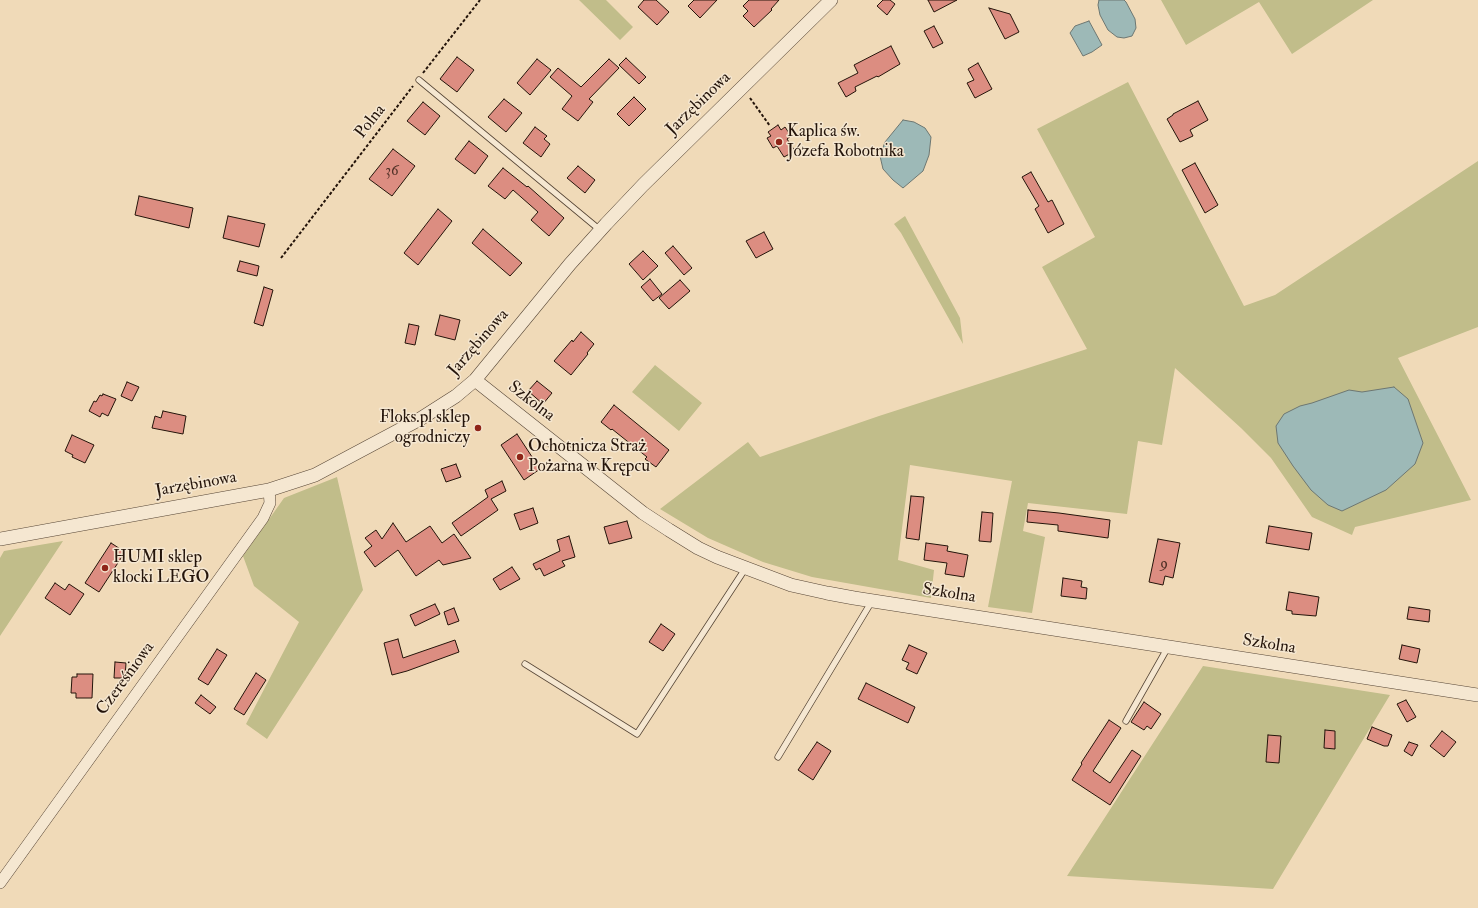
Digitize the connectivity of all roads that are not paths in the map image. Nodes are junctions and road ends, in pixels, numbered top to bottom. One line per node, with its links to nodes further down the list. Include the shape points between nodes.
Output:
1 (831, 0): 3 (street, Jarzębinowa)
2 (419, 80): 3 (lane)
3 (600, 230): 4 (street, Jarzębinowa)
4 (475, 380): 5 (street, Jarzębinowa, via 456,396 420,419 339,463 315,475); 7 (street, Szkolna, via 651,518 698,548)
5 (269, 490): 6 (street, Jarzębinowa); 14 (street, Czereśniowa, via 270,503 263,518)
6 (1, 541)
7 (745, 568): 8 (street, Szkolna, via 791,584); 10 (lane, via 637,734)
8 (872, 601): 9 (street, Szkolna); 13 (lane)
9 (1168, 647): 11 (street, Szkolna); 12 (lane)
10 (525, 664)
11 (1478, 695)
12 (1126, 721)
13 (778, 757)
14 (0, 884)

